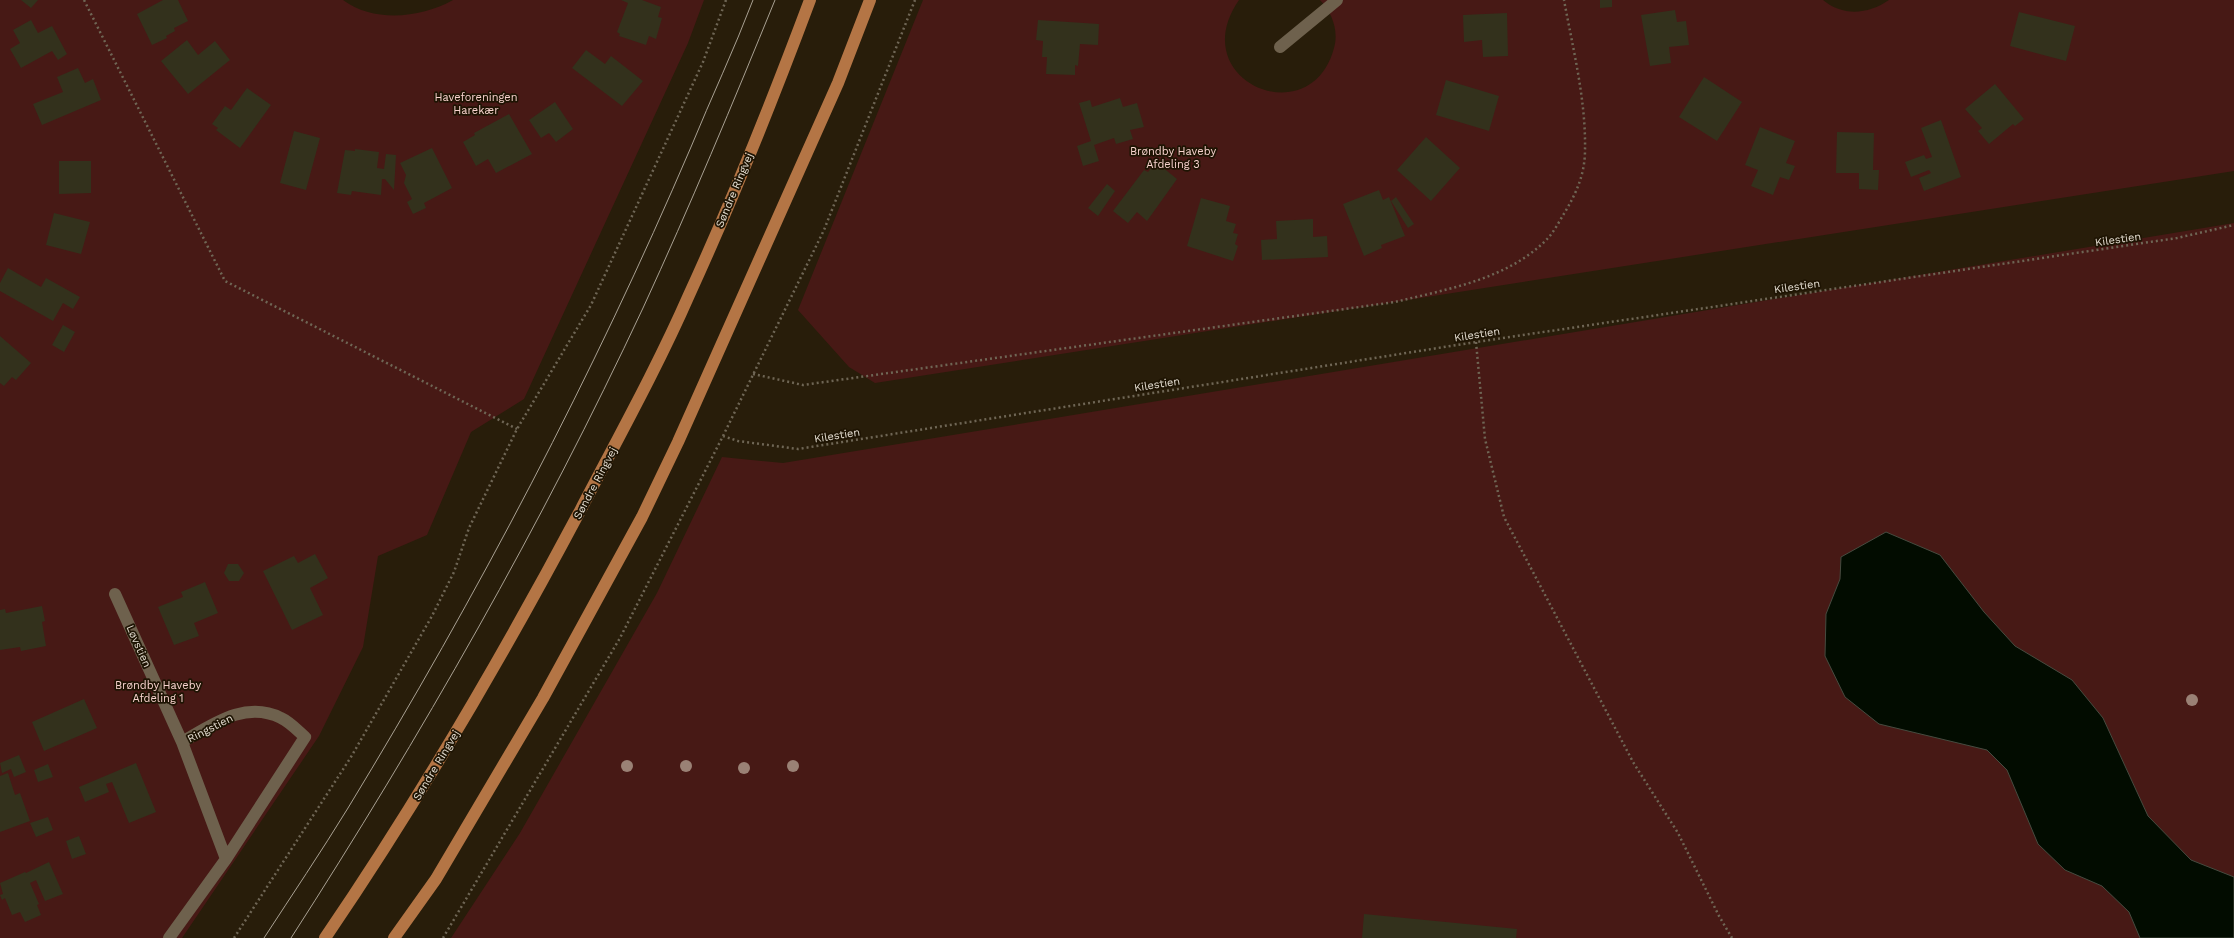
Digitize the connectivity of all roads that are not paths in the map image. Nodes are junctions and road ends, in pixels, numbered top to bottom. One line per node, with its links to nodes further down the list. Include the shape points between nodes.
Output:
1 (810, 0): 9 (main road, Søndre Ringvej, via 781,78 689,296 628,419 498,662 380,857)
2 (870, 0): 10 (main road, via 835,90 642,517 543,698 436,879)
3 (1337, 0): 4 (street)
4 (1280, 47)
5 (115, 594): 6 (street, Løvstien)
6 (182, 742): 7 (street, Ringstien); 7 (street, Ringstien, via 228,716 248,711 265,712 282,718 305,737)
7 (226, 859): 8 (street, Ringstien)
8 (169, 938)
9 (325, 938)
10 (394, 938)

